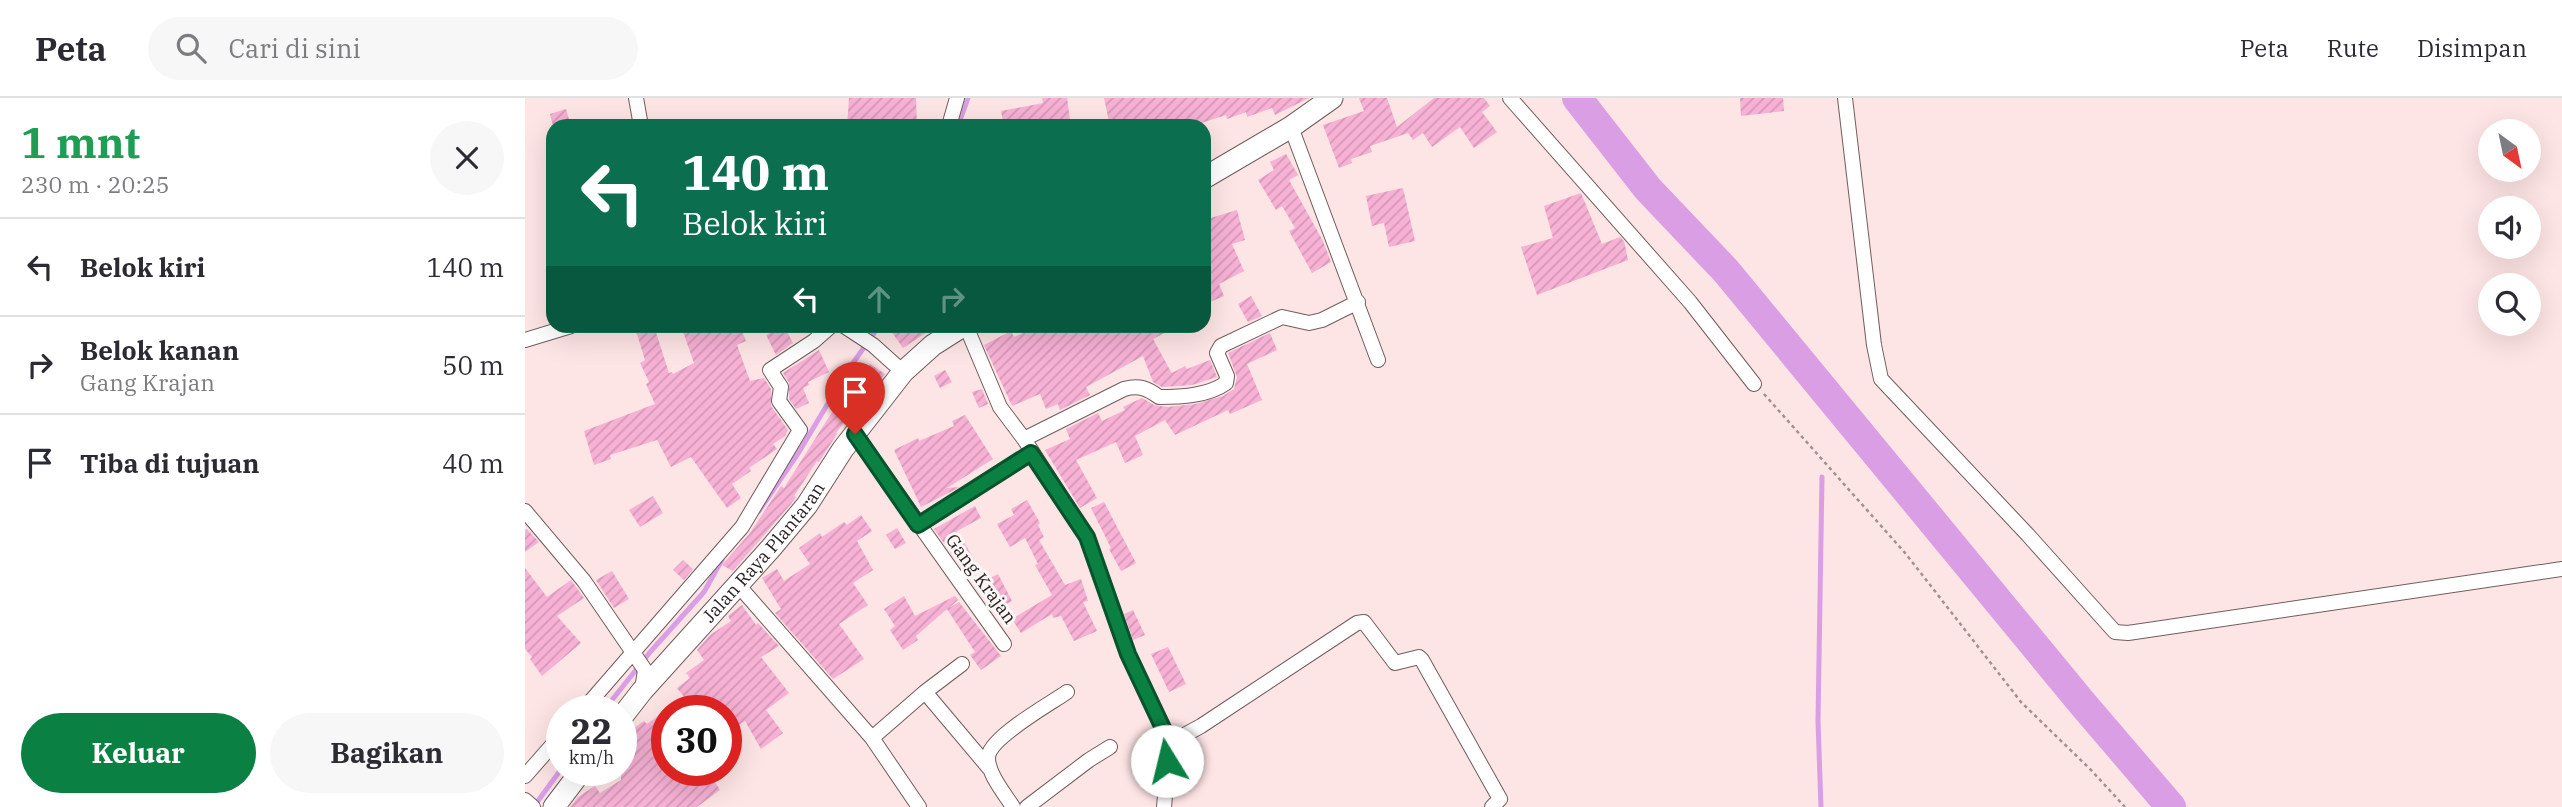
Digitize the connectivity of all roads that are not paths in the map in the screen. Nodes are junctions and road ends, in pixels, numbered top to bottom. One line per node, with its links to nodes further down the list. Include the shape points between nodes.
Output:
1 (636, 98): 6 (street)
2 (957, 98): 7 (street)
3 (1332, 98): 8 (main road)
4 (1510, 98): 19 (street, via 1690,302)
5 (1845, 98): 25 (street, via 1881,379 2115,632)
6 (640, 119)
7 (951, 119)
8 (1291, 127): 9 (main road); 10 (street)
9 (1211, 174)
10 (1357, 302): 17 (street); 21 (street, via 1309,323 1282,317 1221,346 1217,353 1227,376 1219,388 1177,397 1159,397 1136,386 1123,389)
11 (548, 333): 16 (street)
12 (823, 333): 28 (street, via 770,370 781,387 779,401 800,430 796,440 742,527)
13 (859, 333): 18 (street)
14 (953, 333): 18 (main road, Jalan Raya Plantaran)
15 (968, 333): 21 (street, via 1000,407)
16 (525, 340)
17 (1378, 360)
18 (902, 372): 20 (main road, Jalan Raya Plantaran)
19 (1754, 384)
20 (855, 434): 24 (street, Gang Krajan); 26 (main road, Jalan Raya Plantaran, via 807,505)
21 (1024, 439): 22 (street)
22 (1031, 453): 24 (street); 36 (street, via 1087,537 1128,654)
23 (525, 511): 28 (street, via 585,581)
24 (918, 525): 27 (street, Gang Krajan)
25 (2562, 569)
26 (738, 585): 30 (main road, Jalan Raya Plantaran); 35 (street)
27 (1004, 644)
28 (633, 654): 30 (street, via 645,670); 33 (street)
29 (962, 664): 31 (street)
30 (642, 691): 34 (main road, Jalan Raya Plantaran)
31 (925, 692): 35 (street); 39 (street)
32 (1067, 692): 39 (street, via 999,740 987,757)
33 (596, 695)
34 (637, 697)
35 (872, 738): 46 (street)
36 (1170, 743): 43 (street); 49 (street, via 1364,622 1395,663 1422,660 1500,799)
37 (1110, 747): 48 (street)
38 (546, 752): 40 (street)
39 (992, 772): 47 (street)
40 (525, 776)
41 (570, 786): 45 (main road)
42 (525, 800): 44 (street)
43 (1160, 805)
44 (533, 807)
45 (554, 807)
46 (919, 807)
47 (1013, 807)
48 (1027, 807)
49 (1492, 807)

